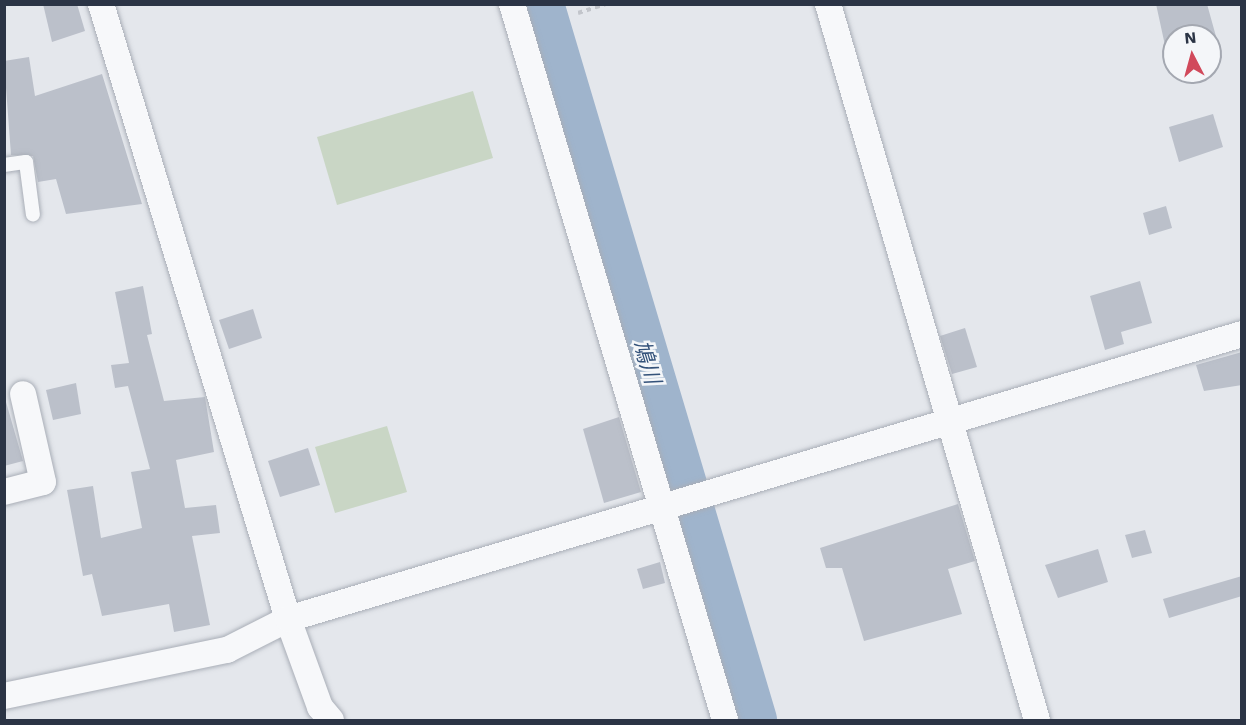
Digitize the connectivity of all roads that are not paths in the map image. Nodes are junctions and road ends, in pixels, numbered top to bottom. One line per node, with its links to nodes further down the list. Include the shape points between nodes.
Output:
1 (101, 4): 11 (street)
2 (512, 4): 10 (street)
3 (828, 4): 8 (street)
4 (4, 165): 5 (lane, via 26,162)
5 (33, 215)
6 (1242, 334): 8 (street)
7 (23, 393): 9 (street, via 43,482)
8 (947, 420): 10 (street); 15 (street)
9 (4, 492)
10 (667, 503): 11 (street); 14 (street)
11 (288, 619): 12 (street, via 227,650); 13 (street, via 320,707)
12 (4, 696)
13 (331, 720)
14 (725, 720)
15 (1037, 720)

